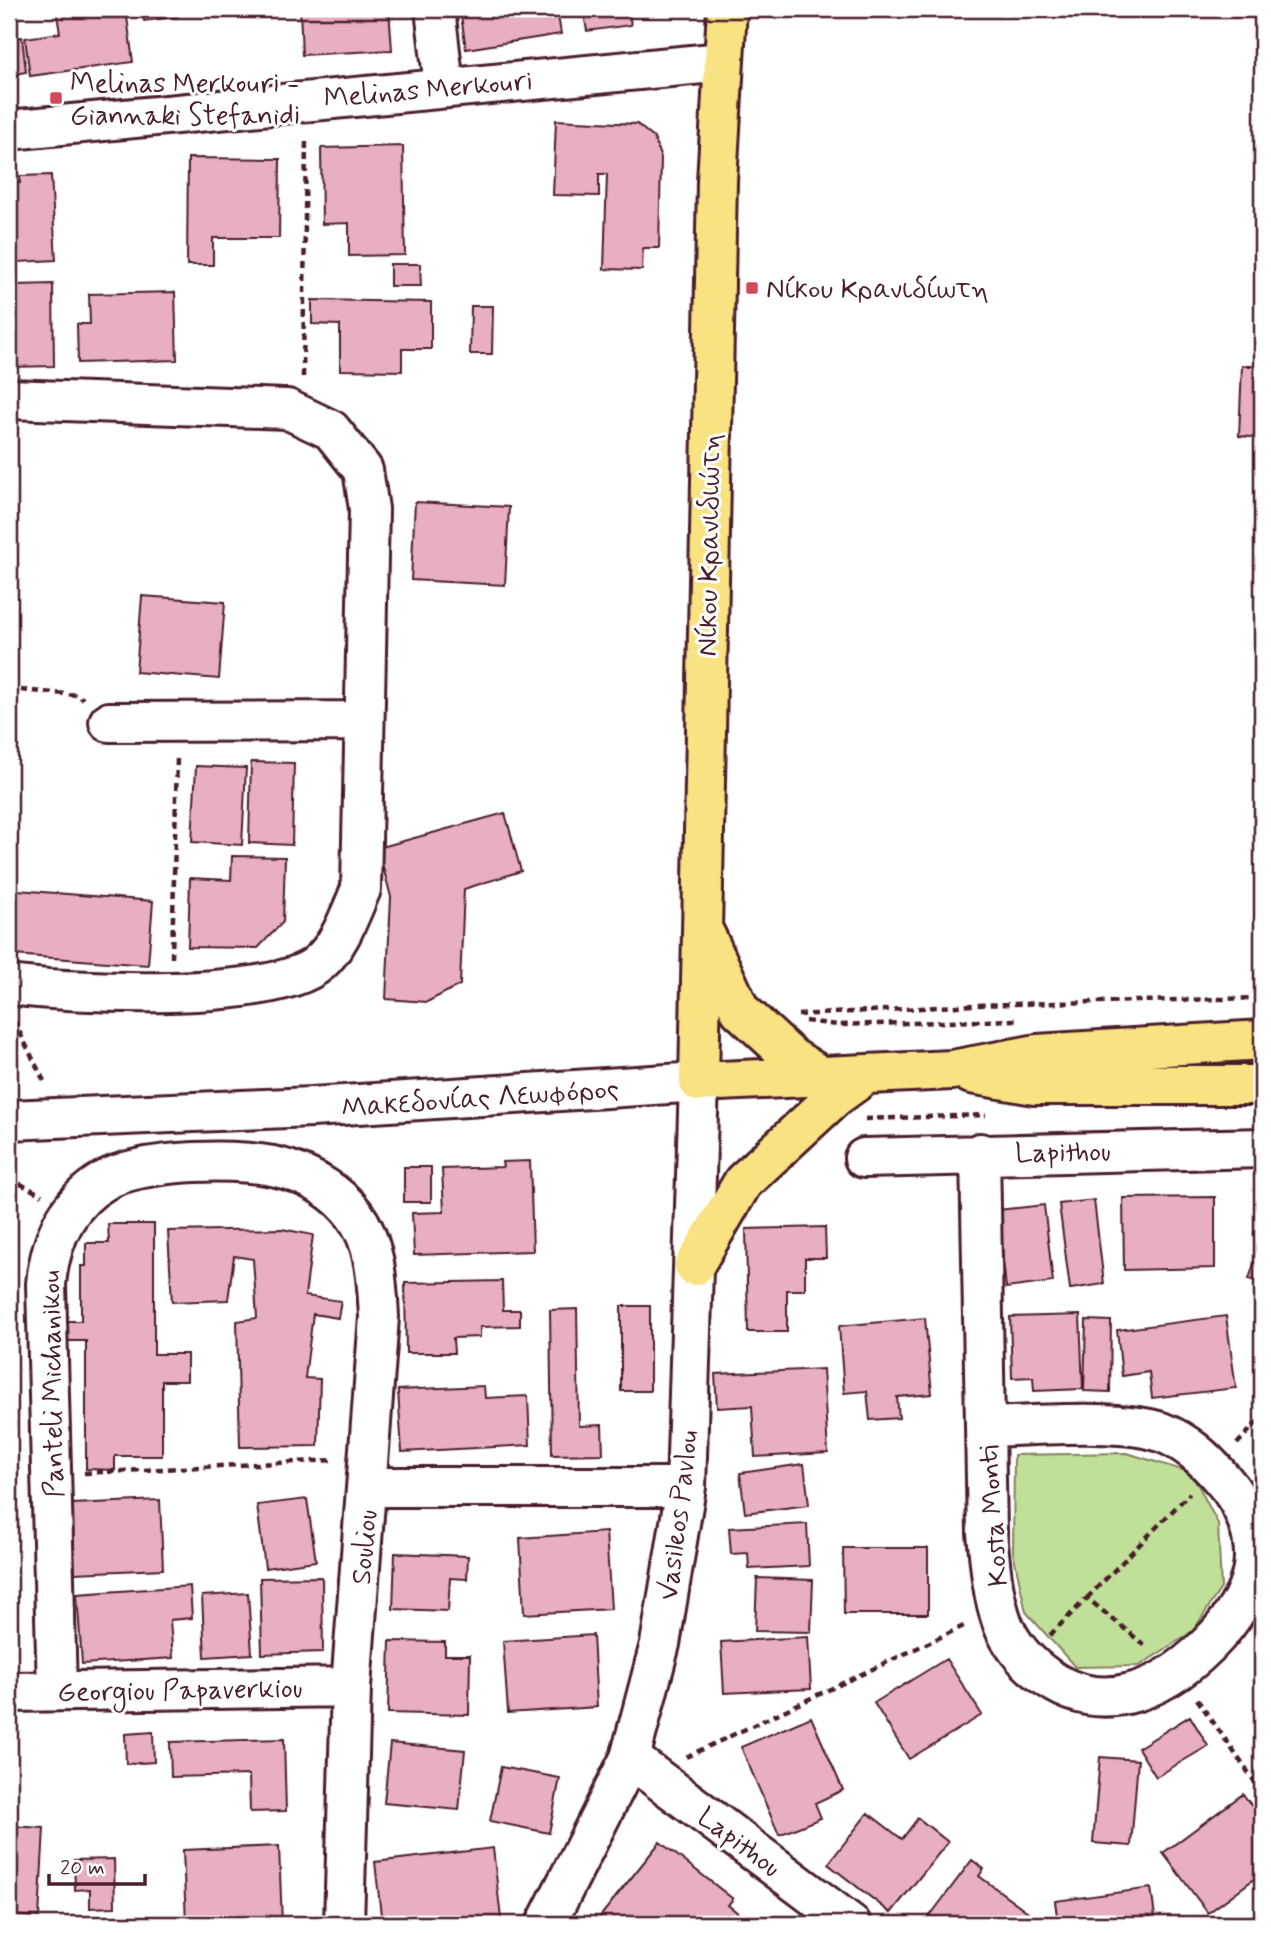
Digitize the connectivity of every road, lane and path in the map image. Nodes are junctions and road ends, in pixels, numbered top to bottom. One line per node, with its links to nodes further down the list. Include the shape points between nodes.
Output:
1 (435, 9): 4 (street)
2 (727, 9): 3 (main road, Νίκου Κρανιδιώτη)
3 (723, 62): 4 (street, Melinas Merkouri); 13 (main road, Νίκου Κρανιδιώτη, via 716,195)
4 (444, 86): 5 (street, Melinas Merkouri)
5 (307, 100): 6 (street, Melinas Merkouri); 8 (path)
6 (9, 130)
7 (9, 399): 8 (street, via 287,409)
8 (303, 417): 11 (street, via 331,430 363,470 369,509)
9 (9, 688): 12 (path, via 78,695)
10 (178, 721): 11 (street); 12 (street); 15 (path)
11 (364, 721): 15 (street, via 360,889 343,931 319,964 278,983)
12 (110, 722)
13 (701, 925): 22 (main road, via 740,1010 791,1057); 23 (main road, Νίκου Κρανιδιώτη)
14 (9, 985): 15 (street, via 107,993)
15 (172, 990)
16 (1262, 998): 18 (path)
17 (9, 1011): 25 (path)
18 (793, 1015)
19 (1262, 1040): 20 (main road, Μακεδονίας Λεωφόρος, via 1037,1054)
20 (952, 1070): 21 (main road, Μακεδονίας Λεωφόρος); 24 (main road, Μακεδονίας Λεωφόρος, via 1035,1085)
21 (867, 1074): 22 (main road, Μακεδονίας Λεωφόρος); 30 (main road, via 835,1097 743,1182)
22 (821, 1076): 23 (main road, Μακεδονίας Λεωφόρος)
23 (699, 1082): 25 (street, Μακεδονίας Λεωφόρος, via 312,1107); 30 (street, Vasileos Pavlou)
24 (1262, 1085)
25 (61, 1116): 26 (street, Μακεδονίας Λεωφόρος)
26 (9, 1120)
27 (1262, 1148): 28 (street, Lapithou)
28 (980, 1153): 29 (street, Lapithou); 32 (street, Kosta Monti)
29 (864, 1158)
30 (694, 1265): 36 (street, Vasileos Pavlou)
31 (1262, 1417): 33 (path)
32 (986, 1427): 33 (street, Kosta Monti, via 1135,1426 1180,1440); 38 (street, Kosta Monti, via 987,1533)
33 (1214, 1469): 37 (path); 40 (street, Kosta Monti, via 1241,1505 1253,1545 1253,1567 1243,1600 1222,1631)
34 (370, 1472): 35 (path); 35 (street, Panteli Michanikou, via 378,1303 369,1244 355,1216 325,1188 286,1169 235,1162 128,1171 104,1181 71,1209 58,1231 46,1284); 36 (street, Souliou); 41 (street, Souliou)
35 (51, 1474): 42 (street, Panteli Michanikou)
36 (686, 1487): 44 (street, Vasileos Pavlou)
37 (1087, 1598): 39 (path); 40 (path)
38 (999, 1609): 39 (street, Kosta Monti, via 1003,1625); 44 (path)
39 (1025, 1661): 40 (street, Kosta Monti, via 1058,1688 1109,1697 1160,1684)
40 (1177, 1672): 45 (path)
41 (351, 1688): 42 (street, Georgiou Papaverkiou); 46 (street, Souliou)
42 (57, 1690): 43 (street, Georgiou Papaverkiou)
43 (9, 1692)
44 (640, 1766): 47 (street, Vasileos Pavlou); 48 (street, Lapithou)
45 (1262, 1792)
46 (344, 1924)
47 (546, 1924)
48 (851, 1924)

